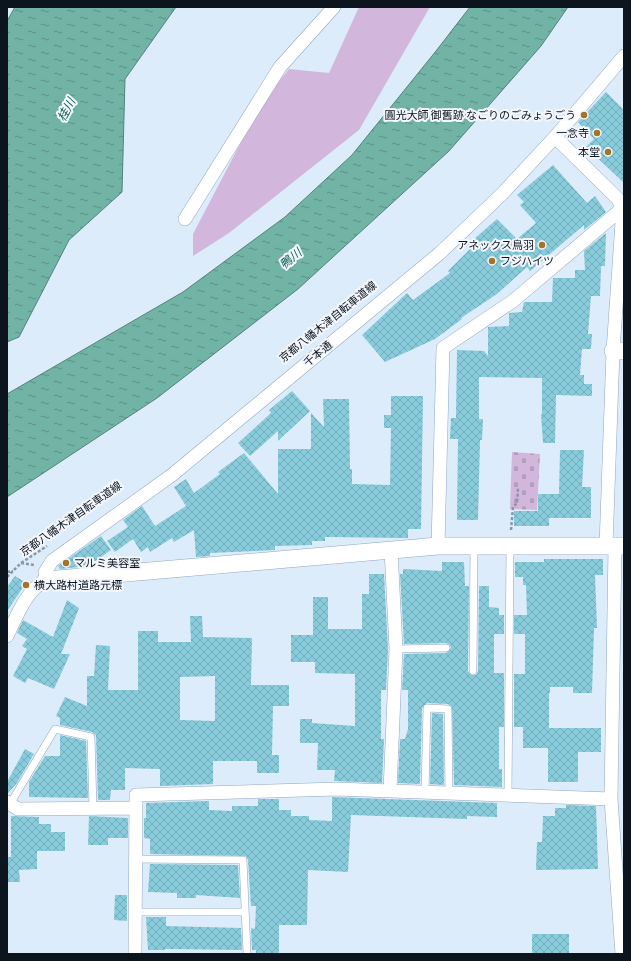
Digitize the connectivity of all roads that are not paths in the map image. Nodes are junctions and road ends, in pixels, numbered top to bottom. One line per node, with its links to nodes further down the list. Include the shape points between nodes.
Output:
1 (334, 7): 5 (street, via 280,67)
2 (624, 56): 3 (street, 千本通)
3 (556, 137): 4 (street); 12 (street, 千本通, via 502,194 440,253 172,475 52,561 45,572)
4 (624, 207): 6 (street); 7 (street, via 513,301 442,348)
5 (185, 220)
6 (618, 351): 10 (street)
7 (438, 546): 8 (street); 11 (street)
8 (474, 546): 9 (street); 16 (lane)
9 (510, 546): 10 (street); 20 (lane)
10 (615, 546): 21 (street)
11 (391, 550): 12 (street); 15 (street)
12 (46, 580): 13 (street, via 37,585)
13 (7, 636)
14 (446, 648): 15 (lane)
15 (396, 649): 17 (street)
16 (473, 671)
17 (390, 791): 18 (street); 24 (street, via 336,789 136,795)
18 (425, 792): 19 (street); 19 (lane, via 427,708 448,709)
19 (449, 793): 20 (street)
20 (508, 795): 21 (street)
21 (611, 799): 30 (street)
22 (9, 803): 23 (street, via 18,809); 23 (lane, via 55,729 91,737)
23 (93, 808): 24 (street)
24 (136, 808): 25 (street)
25 (136, 859): 26 (street); 27 (lane, via 243,860)
26 (135, 912): 27 (lane); 29 (street)
27 (245, 912): 28 (lane)
28 (246, 953)
29 (135, 954)
30 (622, 954)

